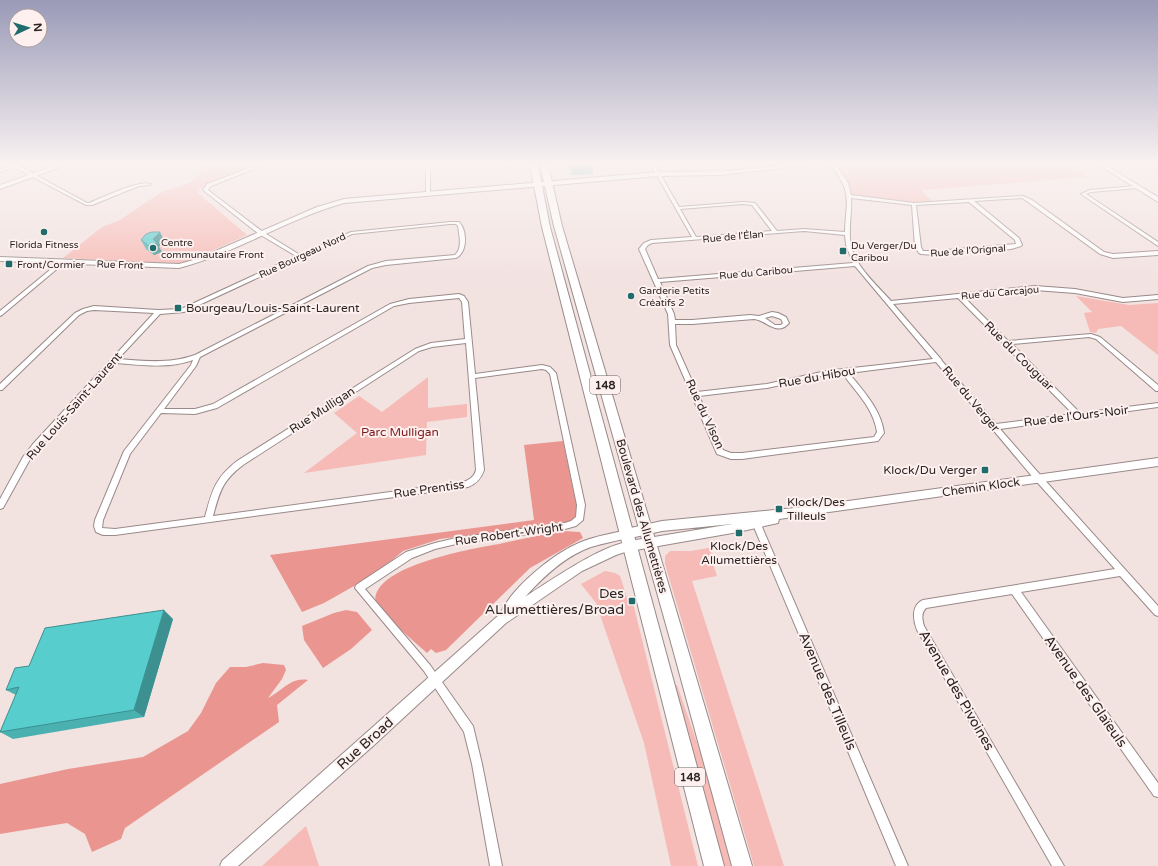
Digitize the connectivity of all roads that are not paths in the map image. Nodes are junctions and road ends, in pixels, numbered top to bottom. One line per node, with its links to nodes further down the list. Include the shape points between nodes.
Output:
1 (224, 205): 15 (street)
2 (327, 205): 15 (street, Rue Front)
3 (543, 205): 53 (highway, Boulevard des Allumettières / 148)
4 (549, 205): 52 (highway, Boulevard des Allumettières / 148)
5 (676, 205): 13 (street)
6 (712, 205): 13 (street)
7 (754, 205): 14 (street)
8 (848, 205): 16 (street, Rue du Verger)
9 (914, 205): 10 (street, Rue de l'Orignal, via 918,247 921,252 1019,245 1017,239)
10 (977, 205)
11 (1035, 205): 20 (street, via 1102,253 1113,256)
12 (1100, 205): 18 (street)
13 (678, 208): 17 (street)
14 (775, 232): 16 (street, Rue de l'Élan, via 808,230); 17 (street, Rue de l'Élan)
15 (261, 234): 21 (street); 23 (street, Rue Front, via 179,266)
16 (846, 234): 24 (street, Rue du Verger, via 847,247)
17 (695, 239): 19 (street, Rue de l'Élan, via 651,242)
18 (1158, 244)
19 (644, 245): 25 (street, Rue du Vison, via 643,251)
20 (1158, 253)
21 (300, 256): 29 (street, Rue Bourgeau Nord, via 193,307 176,312); 35 (street, Rue Bourgeau Nord, via 357,231 450,223 457,223 460,226 462,250 459,255 370,266)
22 (0, 258): 23 (street, Rue Front)
23 (62, 262): 30 (street)
24 (856, 264): 25 (street, Rue du Caribou); 28 (street, Rue du Verger)
25 (657, 281): 32 (street, Rue du Vison)
26 (960, 296): 27 (street, Rue du Carcajou, via 1036,288 1123,300); 28 (street, Rue du Carcajou); 34 (street, Rue du Couguar)
27 (1158, 297)
28 (890, 303): 36 (street, Rue du Verger)
29 (158, 312): 37 (street, Rue Louis-Saint-Laurent); 40 (street, Rue Bourgeau Nord, via 94,308 81,311)
30 (0, 314)
31 (759, 318): 32 (street)
32 (673, 322): 42 (street, Rue du Vison, via 673,345)
33 (468, 341): 39 (street, Rue Prentiss); 44 (street, Rue Prentiss, via 465,302 462,297 402,302 386,308 215,406 190,412); 50 (street, Rue Mulligan, via 431,345 417,350 240,463 220,481)
34 (1006, 343): 41 (street, via 1089,335 1098,338); 45 (street, Rue du Couguar)
35 (197, 356): 37 (street, Rue Bourgeau Nord, via 174,364); 44 (street, Rue Prentiss, via 194,365)
36 (939, 360): 38 (street, Rue du Hibou); 46 (street, Rue du Verger)
37 (113, 361): 49 (street, Rue Louis-Saint-Laurent, via 36,446)
38 (844, 371): 42 (street, Rue du Hibou, via 767,386); 42 (street, Rue du Vison, via 881,425 881,433 876,439 731,456 720,452)
39 (472, 376): 50 (street, Rue Prentiss, via 480,470 479,476 471,483); 58 (street, Rue Robert-Wright, via 542,367 553,373 581,505 580,518 565,526 435,546 409,555 358,588)
40 (0, 388)
41 (1158, 389)
42 (695, 394)
43 (1158, 405): 45 (street, Rue de l'Ours-Noir)
44 (160, 411): 50 (street, Rue Prentiss, via 127,453 99,520 99,530 115,532)
45 (1078, 416): 46 (street, Rue de l'Ours-Noir)
46 (995, 426): 48 (street, Rue du Verger)
47 (1158, 462): 48 (main road, Chemin Klock)
48 (1039, 478): 51 (main road, Chemin Klock); 54 (street, Rue du Verger)
49 (0, 506)
50 (208, 519)
51 (755, 520): 52 (main road, Chemin Klock); 64 (street, Avenue des Tilleuls)
52 (648, 536): 53 (main road, Chemin Klock); 63 (highway, Boulevard des Allumettières / 148)
53 (628, 540): 57 (street, Rue Broad, via 613,551 578,568); 57 (street, Rue Broad, via 585,545 548,568 525,588); 62 (highway, Boulevard des Allumettières / 148)
54 (1122, 572): 55 (street, Avenue des Pivoines); 56 (street, Rue du Verger)
55 (1014, 589): 59 (street, Avenue des Glaïeuls); 65 (street, Avenue des Pivoines, via 923,604 918,610 917,617 920,627)
56 (1158, 612)
57 (502, 619): 58 (street, Rue Broad)
58 (435, 680): 60 (street, Rue Broad); 61 (street, via 469,730)
59 (1158, 792)
60 (227, 866)
61 (496, 866)
62 (714, 866)
63 (742, 866)
64 (902, 866)
65 (1058, 866)

